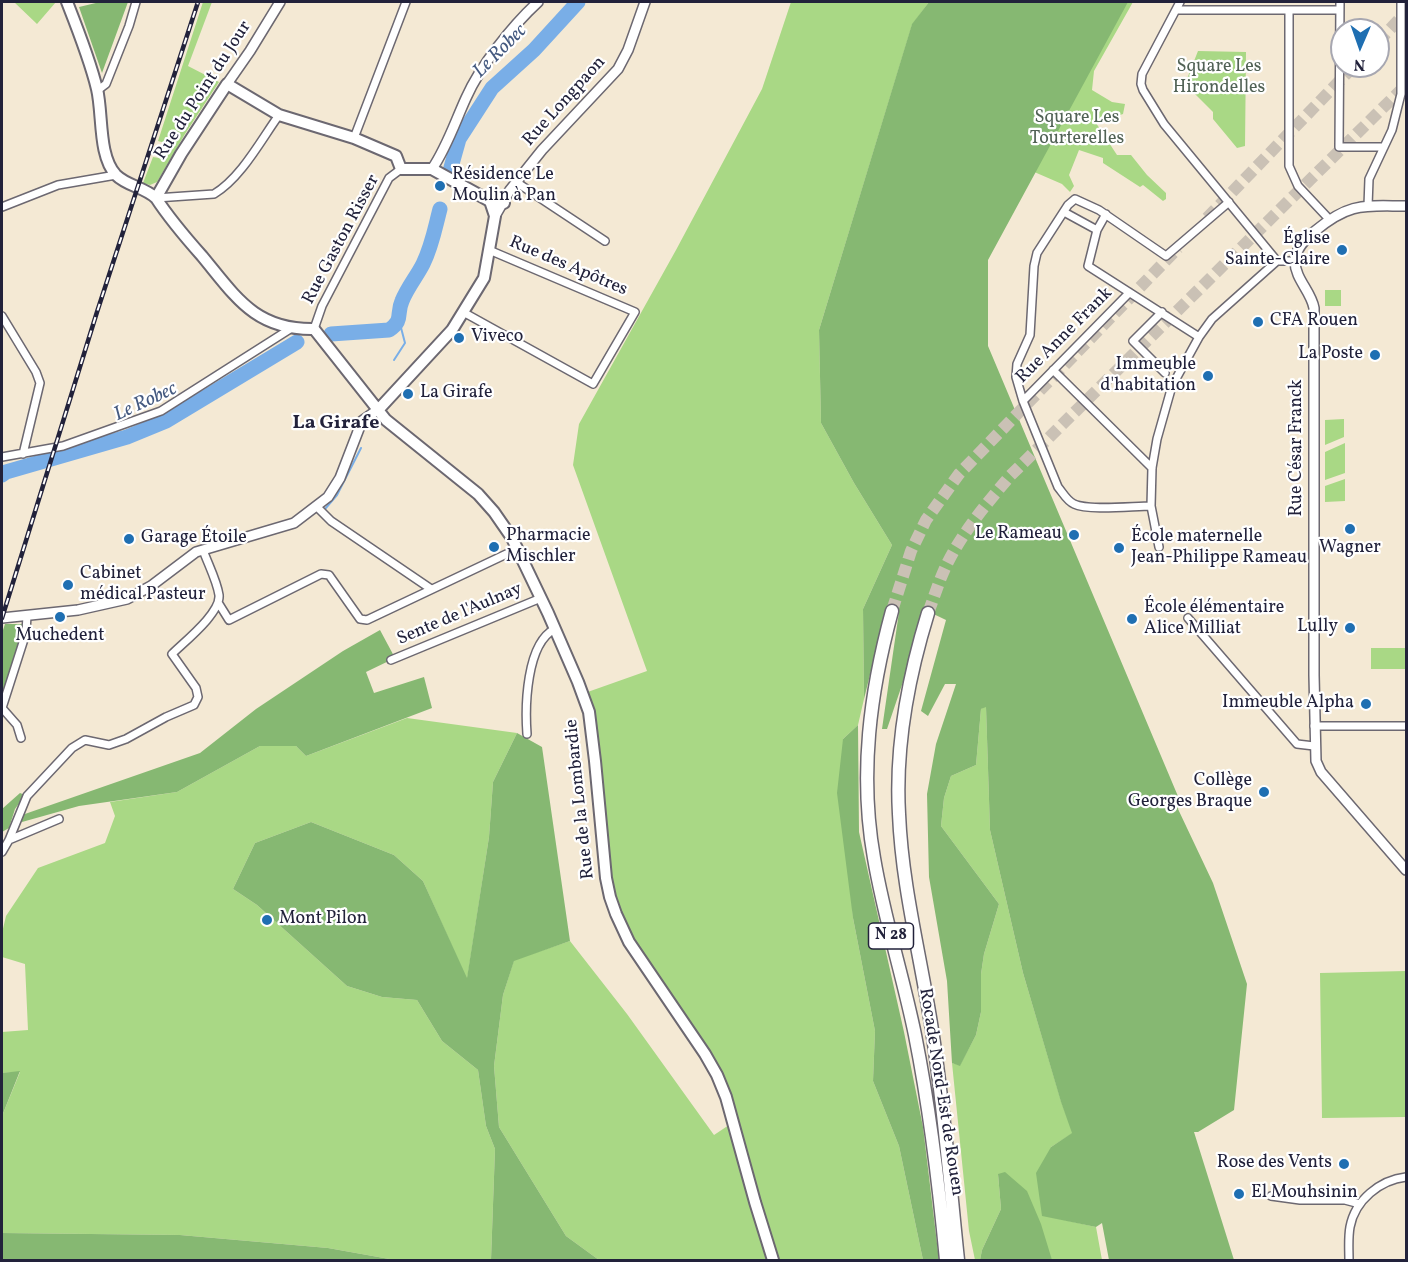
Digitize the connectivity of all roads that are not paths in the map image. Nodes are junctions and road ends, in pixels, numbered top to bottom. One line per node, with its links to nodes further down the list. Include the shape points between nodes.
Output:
1 (67, 2): 17 (main road)
2 (136, 2): 17 (street, via 106,84)
3 (279, 2): 16 (street, Rue du Point du Jour)
4 (406, 2): 19 (street)
5 (538, 2): 22 (street, via 508,33 467,95)
6 (645, 2): 24 (street, Rue Longpaon, via 618,69)
7 (1180, 2): 12 (street)
8 (1340, 2): 14 (street)
9 (1401, 2): 15 (street)
10 (1232, 5): 11 (street); 12 (street)
11 (1276, 5): 13 (street)
12 (1176, 10): 27 (street, via 1145,68 1141,84 1164,124)
13 (1289, 10): 14 (street); 35 (street, via 1289,166 1298,186)
14 (1340, 10): 20 (street, via 1339,147)
15 (1404, 42): 20 (street, via 1399,108)
16 (227, 84): 18 (main road); 25 (main road, Rue du Point du Jour)
17 (98, 90): 23 (main road, via 108,162)
18 (279, 115): 19 (main road); 25 (street, via 220,190 214,194)
19 (354, 138): 21 (main road, via 396,156)
20 (1383, 147): 29 (street, via 1369,179)
21 (401, 169): 22 (main road); 46 (street, Rue Gaston Risser, via 389,178 322,306)
22 (432, 169): 26 (main road)
23 (116, 175): 25 (main road); 31 (street, via 57,185)
24 (516, 182): 28 (street, Rue Longpaon); 37 (street)
25 (156, 198): 45 (main road, via 238,300 263,318)
26 (490, 201): 28 (main road); 34 (main road)
27 (1229, 202): 33 (street, via 1166,256); 39 (street)
28 (504, 203): 34 (street, Rue Longpaon)
29 (1368, 206): 30 (street); 35 (street, via 1349,209)
30 (1407, 206)
31 (2, 207)
32 (1064, 212): 33 (street, via 1075,200); 36 (street); 50 (street, via 1037,253 1034,266 1030,335 1017,364 1016,377)
33 (1106, 214): 36 (street)
34 (495, 216): 38 (main road)
35 (1329, 219): 40 (street, via 1302,243)
36 (1097, 230): 41 (street, via 1088,266)
37 (605, 241)
38 (489, 250): 42 (main road, via 484,278); 42 (street, Rue des Apôtres, via 635,312 593,384)
39 (1277, 261): 40 (street); 47 (street, via 1224,307)
40 (1295, 261): 70 (street, Rue César Franck, via 1314,308)
41 (1129, 293): 43 (street); 48 (street, Rue Anne Frank)
42 (463, 312): 51 (main road, via 452,330)
43 (1162, 312): 47 (street); 49 (street, via 1133,341)
44 (2, 316): 52 (street, via 40,383)
45 (290, 328): 46 (main road); 52 (street, via 161,411 63,446)
46 (314, 329): 51 (main road, Rue de la Lombardie)
47 (1199, 337): 54 (street, via 1172,386)
48 (1053, 370): 50 (street, Rue Anne Frank); 54 (street)
49 (1165, 373)
50 (1023, 400): 55 (street, via 1066,499 1088,507)
51 (379, 409): 56 (street, via 362,421 340,478); 58 (main road, Rue de la Lombardie, via 396,429 487,504)
52 (23, 454): 53 (street)
53 (2, 457)
54 (1152, 468): 55 (street)
55 (1151, 506): 57 (street)
56 (317, 507): 59 (street, via 294,523); 60 (street, via 331,521)
57 (1159, 547)
58 (517, 549): 60 (street); 61 (main road, Rue de la Lombardie)
59 (203, 550): 62 (street); 65 (street, via 127,599)
60 (431, 589): 62 (street, via 367,620 360,619 329,575 321,574 229,620)
61 (541, 598): 68 (main road, Rue de la Lombardie); 69 (street, Sente de l'Aulnay)
62 (219, 604): 76 (street, via 172,654 196,688 198,697 194,705 126,739 109,744 85,740 72,748 27,796)
63 (892, 611): 85 (highway, Rocade Nord-Est de Rouen / N 28, via 871,707 868,810 880,892 924,1082)
64 (928, 613): 86 (highway, Rocade Nord-Est de Rouen / N 28, via 905,701 898,813 940,1088)
65 (27, 615): 66 (street); 73 (street, via 26,633 2,708 17,725)
66 (2, 618)
67 (1188, 618): 74 (street, via 1297,744)
68 (555, 629): 72 (street, via 543,637 534,658); 82 (main road, Rue de la Lombardie, via 589,712 606,878 616,914 629,942 717,1075)
69 (391, 660)
70 (1314, 726): 71 (street); 74 (street, Rue César Franck)
71 (1407, 726)
72 (527, 735)
73 (21, 738)
74 (1314, 746): 78 (street, Rue César Franck, via 1321,772)
75 (59, 819): 76 (street)
76 (9, 840): 77 (street)
77 (2, 852)
78 (1407, 870)
79 (1407, 1177): 81 (street, via 1379,1187)
80 (1271, 1196): 81 (street)
81 (1360, 1204): 87 (street, via 1349,1230)
82 (765, 1234): 83 (main road); 84 (main road)
83 (773, 1260)
84 (780, 1260)
85 (946, 1260)
86 (958, 1260)
87 (1349, 1260)

